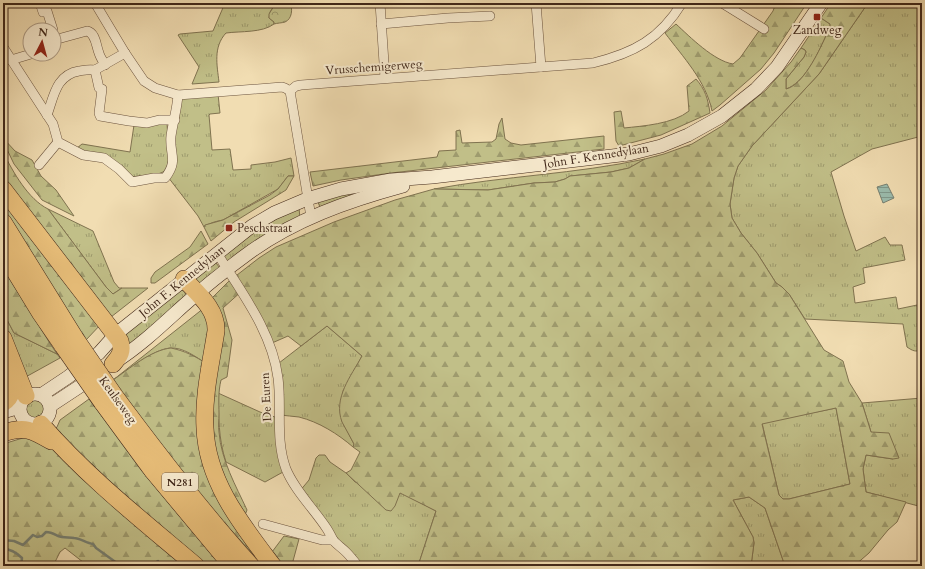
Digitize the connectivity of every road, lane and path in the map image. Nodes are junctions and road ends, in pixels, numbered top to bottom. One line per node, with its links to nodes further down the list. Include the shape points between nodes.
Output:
1 (40, 3): 9 (street, via 43,12 48,11)
2 (95, 3): 14 (street, Vrusschemigerweg)
3 (380, 3): 10 (street)
4 (536, 3): 18 (street)
5 (682, 3): 18 (street, Vrusschemigerweg, via 661,31 638,47 593,63)
6 (722, 3): 11 (street)
7 (821, 3): 27 (street, John F. Kennedylaan, via 786,55 766,79 734,108 688,135 661,146 629,154)
8 (490, 16): 10 (street)
9 (51, 22)
10 (381, 24): 20 (street)
11 (764, 29)
12 (62, 35): 17 (street, via 90,32)
13 (3, 47): 16 (street)
14 (125, 53): 17 (street); 22 (street, Vrusschemigerweg, via 144,81 155,88)
15 (22, 57): 16 (street)
16 (11, 60): 23 (street)
17 (105, 65): 19 (street)
18 (541, 67): 20 (street, Vrusschemigerweg)
19 (95, 70): 23 (street, via 70,73 62,78); 24 (street, via 99,88 102,89 100,116 140,122)
20 (385, 78): 21 (street, Vrusschemigerweg, via 301,85)
21 (290, 91): 22 (street, Vrusschemigerweg, via 282,87); 29 (street)
22 (178, 95): 24 (street)
23 (47, 115): 25 (street, via 53,124)
24 (175, 120): 25 (street, via 171,137 172,164 165,178 132,182 120,169 104,158 83,155)
25 (58, 142): 26 (street)
26 (39, 165)
27 (432, 178): 29 (street, John F. Kennedylaan, via 391,180 355,186); 30 (street, John F. Kennedylaan, via 364,197)
28 (3, 190): 37 (highway)
29 (307, 199): 30 (street); 33 (street, John F. Kennedylaan, via 263,219)
30 (311, 217): 34 (street, John F. Kennedylaan, via 270,238)
31 (3, 222): 39 (highway, Keulseweg / N281)
32 (3, 252): 39 (highway, Keulseweg / N281, via 41,314)
33 (217, 253): 34 (street, De Euren); 35 (street, John F. Kennedylaan)
34 (227, 269): 36 (street, John F. Kennedylaan); 53 (street, De Euren, via 264,329 275,363 281,446 286,469)
35 (184, 279): 36 (highway, N281); 37 (street, John F. Kennedylaan)
36 (198, 294): 41 (street, John F. Kennedylaan, via 134,350); 57 (highway, N281, via 210,309 216,326 205,408 205,429 210,458 224,494)
37 (116, 334): 41 (highway, via 122,351); 42 (street, John F. Kennedylaan, via 98,353 68,376)
38 (3, 338): 40 (highway)
39 (69, 342): 43 (highway, Keulseweg / N281, bridge)
40 (13, 363): 42 (highway); 44 (highway, via 12,391 10,398)
41 (113, 364): 45 (street, John F. Kennedylaan)
42 (29, 399): 45 (street, via 45,398); 46 (street, John F. Kennedylaan); 47 (street, via 20,414)
43 (108, 399): 55 (highway, Keulseweg / N281, via 152,470); 56 (highway, Keulseweg / N281, via 164,461)
44 (3, 403)
45 (50, 406): 48 (street, via 49,417)
46 (3, 412)
47 (24, 420): 48 (street, via 31,424); 49 (street)
48 (41, 424): 51 (highway)
49 (3, 426)
50 (3, 433): 51 (highway, via 17,429 32,430)
51 (61, 447): 54 (highway)
52 (263, 524): 53 (street, via 322,540)
53 (333, 540): 58 (street, De Euren)
54 (196, 566)
55 (232, 566)
56 (251, 566)
57 (273, 566)
58 (358, 566)

